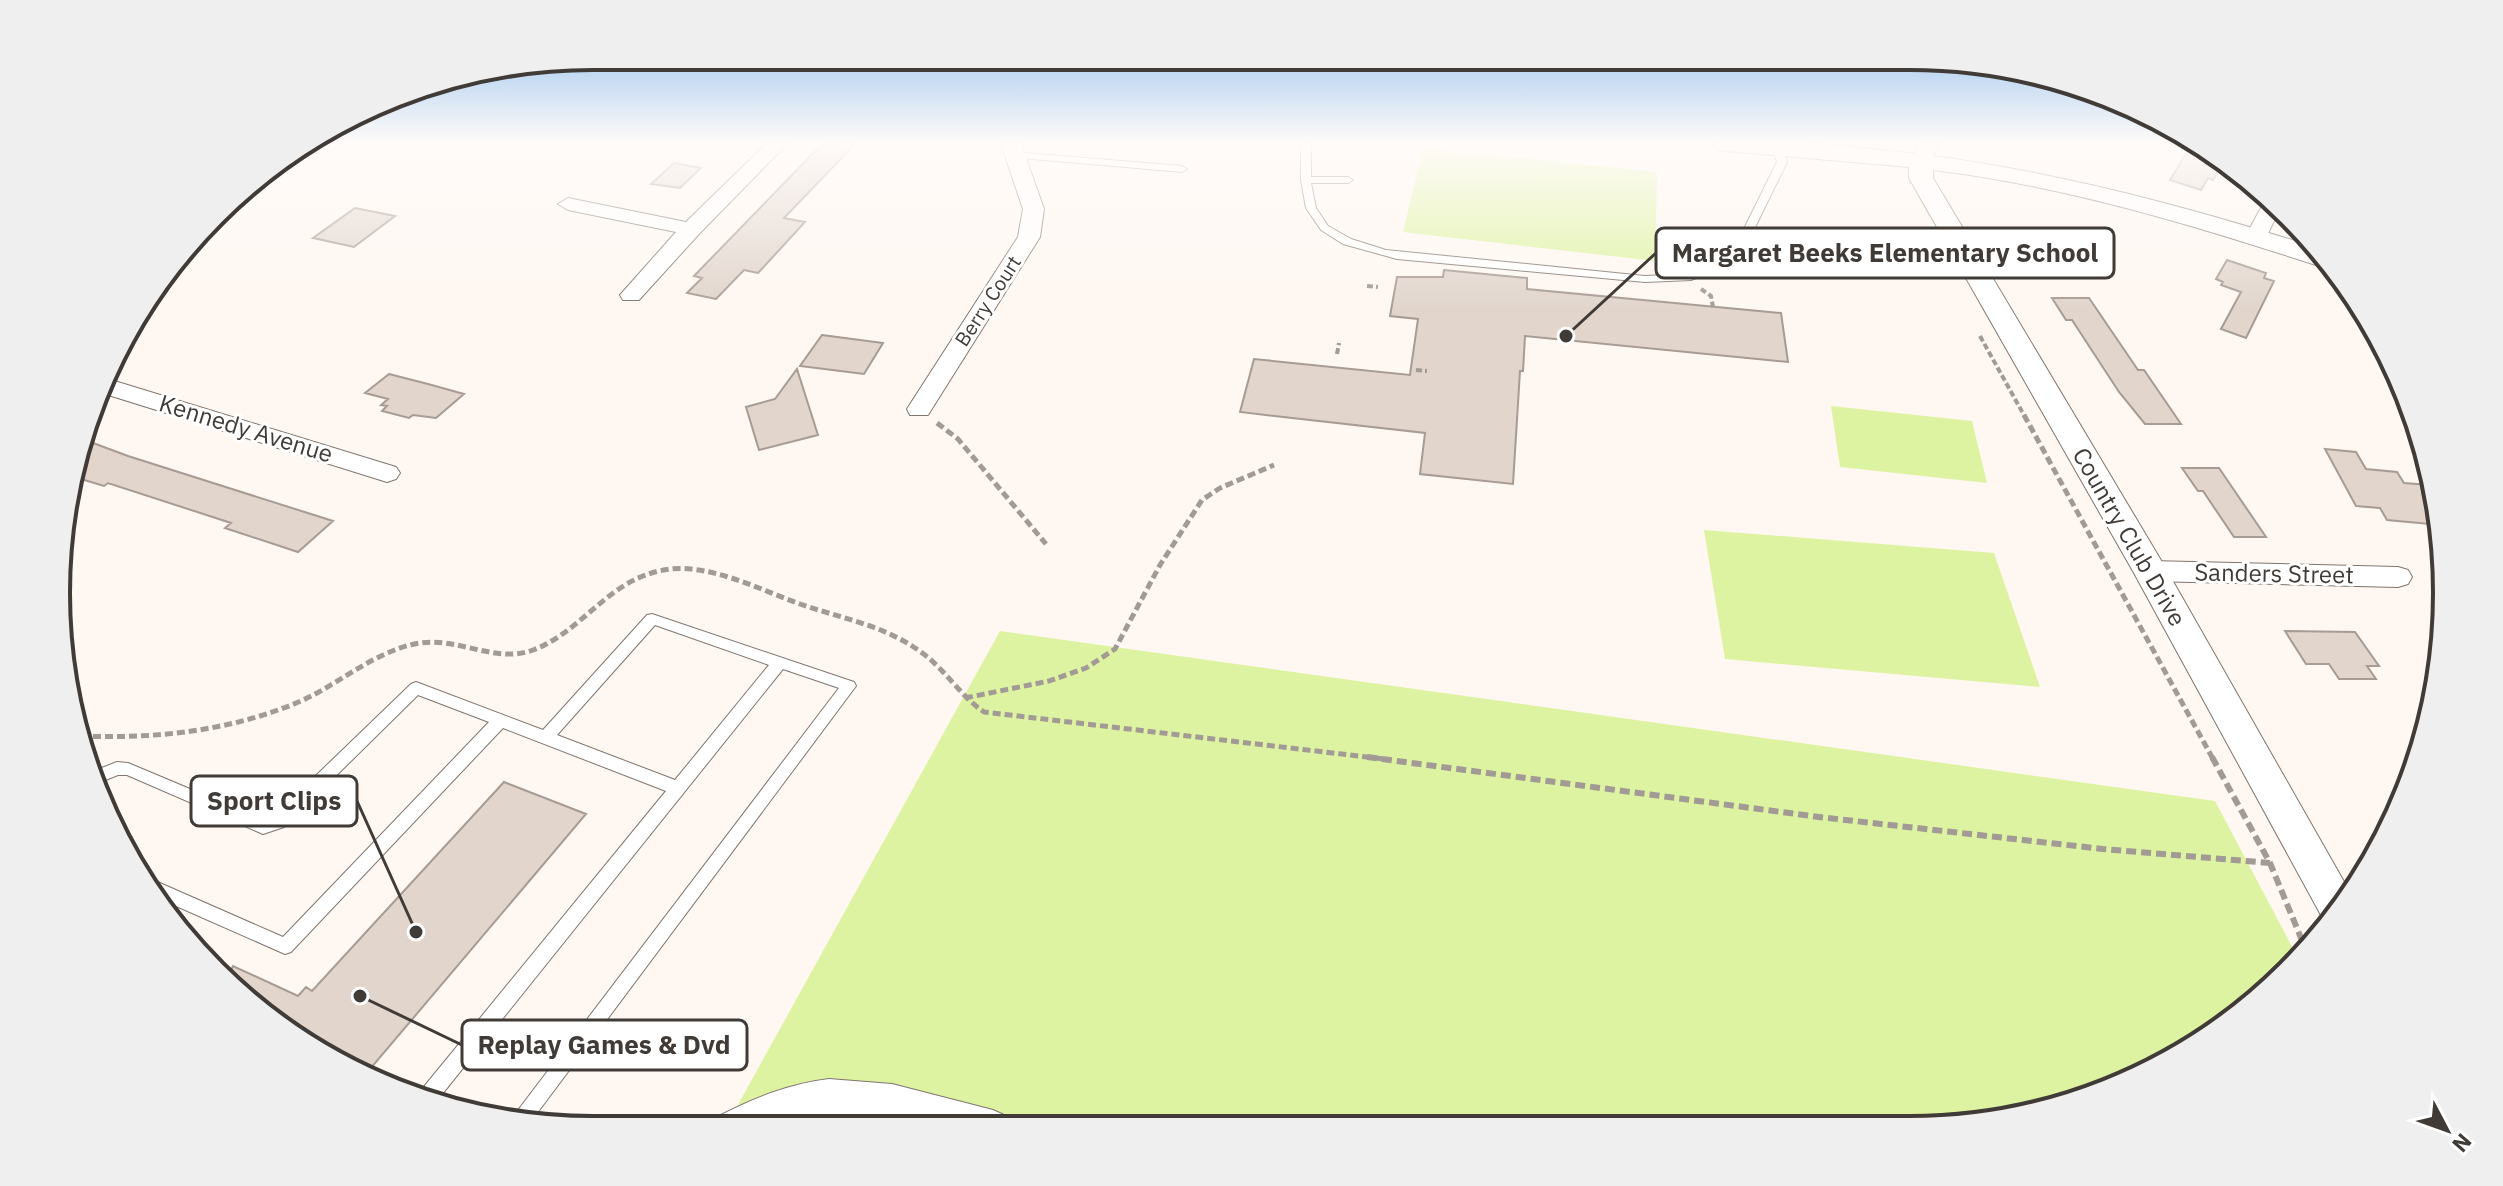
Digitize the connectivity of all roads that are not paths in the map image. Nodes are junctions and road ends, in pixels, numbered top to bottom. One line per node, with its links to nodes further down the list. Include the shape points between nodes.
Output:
1 (721, 199): 9 (street)
2 (1033, 199): 14 (street, Berry Court, via 1035,221 1029,237)
3 (1309, 199): 4 (lane, via 1311,211 1332,233 1375,251 1645,279 1691,277 1726,263 1739,250)
4 (1764, 199)
5 (1933, 199): 16 (street, Country Club Drive)
6 (2122, 199): 10 (street)
7 (568, 204): 9 (street)
8 (2268, 212): 10 (street)
9 (691, 229): 12 (street)
10 (2256, 237): 11 (street)
11 (2307, 253)
12 (631, 295)
13 (112, 388): 15 (street, Kennedy Avenue)
14 (919, 409)
15 (387, 473)
16 (2150, 571): 17 (street, Sanders Street); 24 (street, Country Club Drive)
17 (2398, 577)
18 (780, 662): 20 (lane, via 652,619); 22 (lane); 26 (lane, via 849,686)
19 (499, 722): 20 (lane); 21 (lane, via 416,688 278,822 263,827 128,769); 23 (lane, via 285,946)
20 (545, 738): 22 (lane)
21 (103, 774)
22 (677, 788): 25 (lane)
23 (164, 893)
24 (2333, 901)
25 (433, 1091)
26 (526, 1112)
27 (752, 1116): 28 (street, via 830,1094 870,1096)
28 (945, 1116)

